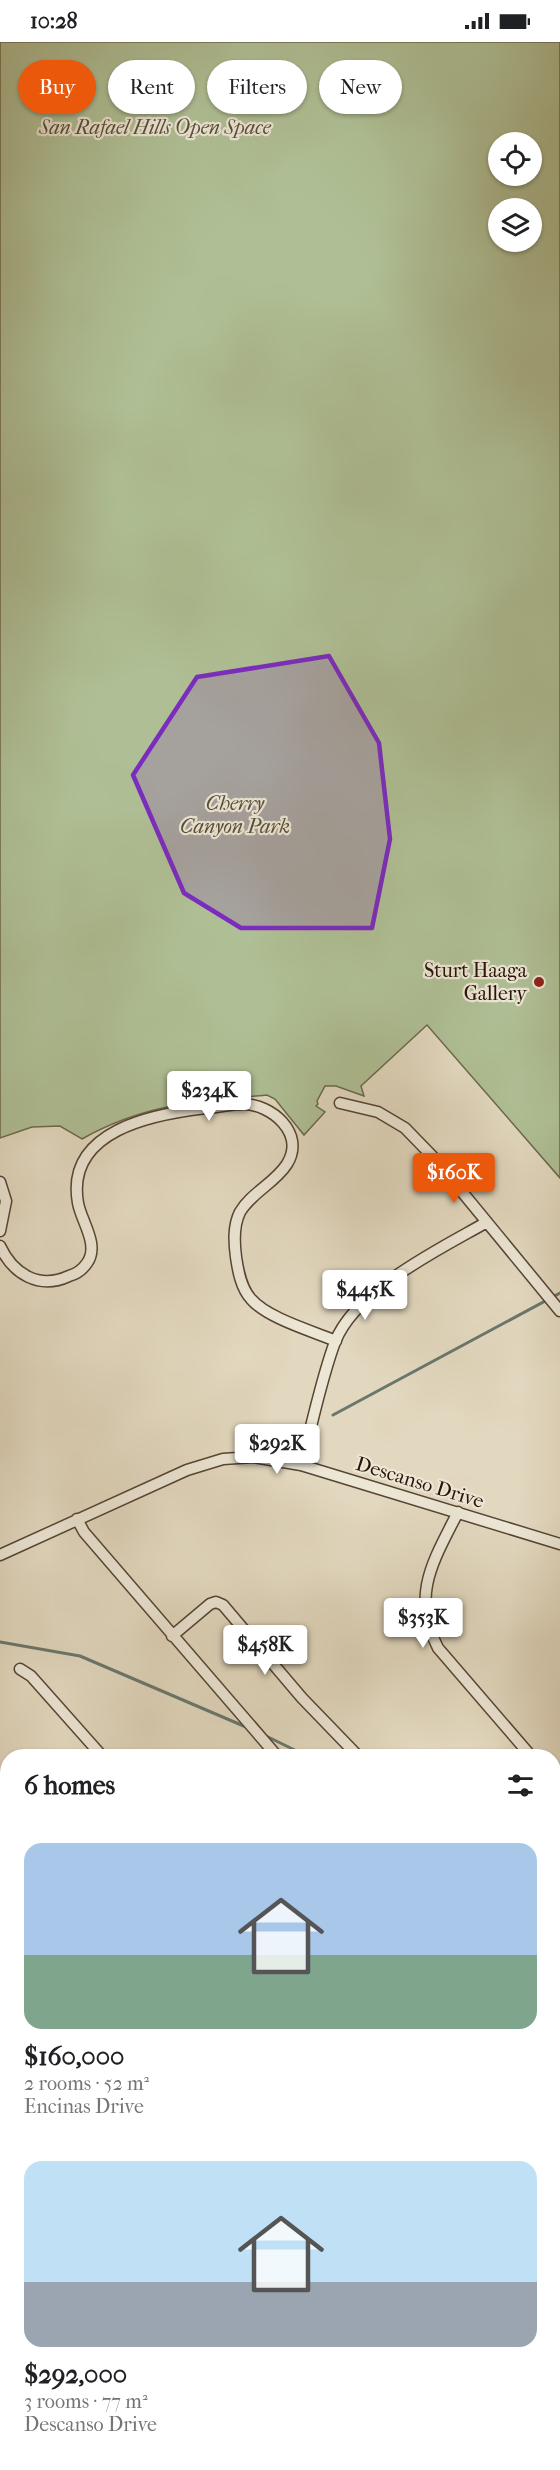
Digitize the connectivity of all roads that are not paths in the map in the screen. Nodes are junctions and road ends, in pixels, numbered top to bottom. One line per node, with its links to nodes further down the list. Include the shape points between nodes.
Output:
1 (340, 1103): 3 (street, via 378,1112 405,1128)
2 (0, 1182): 4 (street, via 6,1201)
3 (487, 1222): 6 (street); 7 (street, via 365,1299)
4 (0, 1231)
5 (0, 1246): 7 (street, via 17,1270 30,1279 45,1282 77,1273 88,1263 91,1251 77,1200 78,1183 83,1164 107,1136 124,1126 187,1110 261,1106 285,1124 292,1151 278,1176 240,1213 235,1227 239,1273 249,1297 263,1309)
6 (560, 1311)
7 (336, 1341): 8 (street)
8 (301, 1465): 9 (street, Descanso Drive); 10 (street, Descanso Drive, via 253,1457 223,1459 187,1470)
9 (458, 1512): 11 (street, Descanso Drive); 18 (street, via 426,1589 429,1630 438,1648)
10 (77, 1519): 12 (street, Descanso Drive); 13 (street)
11 (560, 1544)
12 (0, 1555)
13 (172, 1636): 16 (street); 17 (street, via 210,1604 223,1605)
14 (20, 1669): 15 (street, via 31,1676)
15 (96, 1749)
16 (271, 1749)
17 (351, 1749)
18 (525, 1749)

